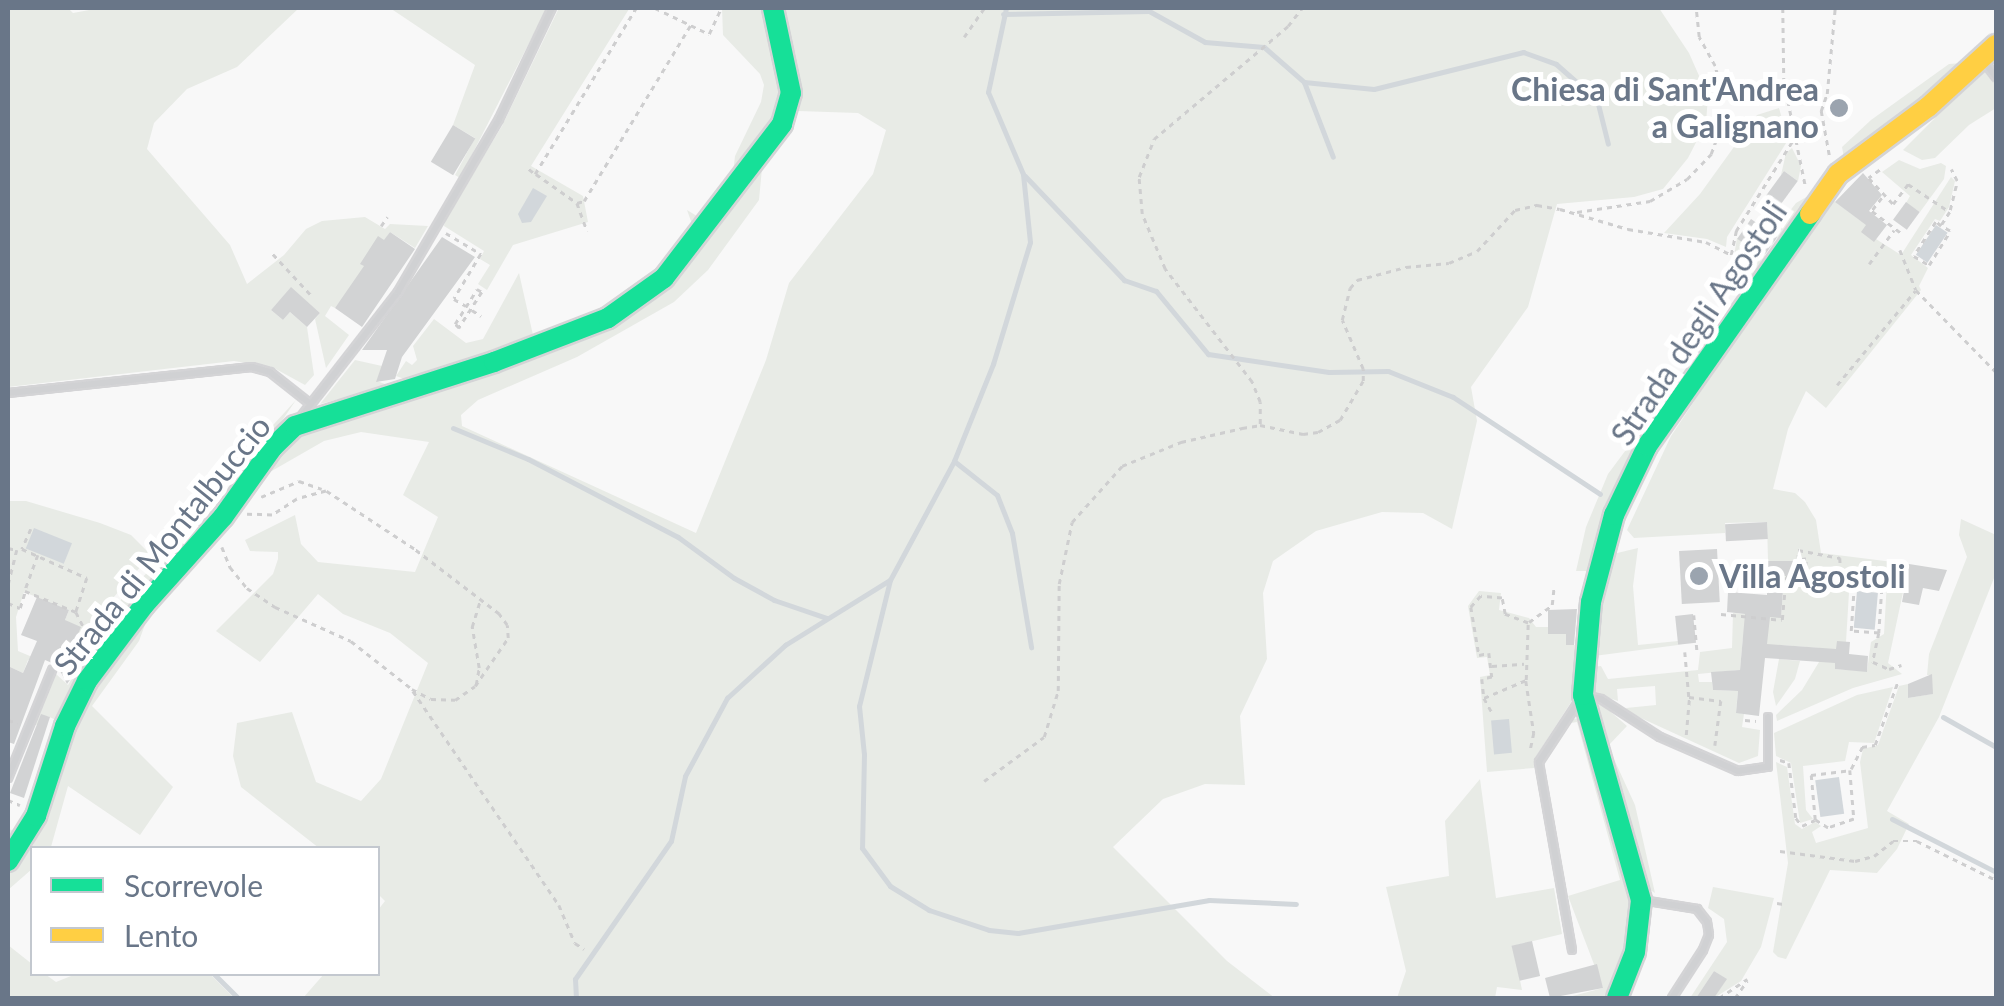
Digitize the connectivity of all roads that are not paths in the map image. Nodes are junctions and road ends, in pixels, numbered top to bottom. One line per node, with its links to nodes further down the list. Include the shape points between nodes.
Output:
1 (552, 8): 6 (lane, via 499,118 390,304)
2 (773, 8): 7 (street, Strada di Montalbuccio, via 790,93 782,124 664,278 608,318)
3 (1989, 52): 4 (lane); 9 (street, Strada degli Agostoli, via 1838,174 1647,446 1628,482 1591,602)
4 (1996, 76)
5 (8, 393): 6 (lane, via 252,367 270,372)
6 (308, 402): 7 (lane)
7 (295, 426): 12 (street, Strada di Montalbuccio, via 87,681 36,816)
8 (52, 670): 11 (lane)
9 (1583, 695): 10 (lane, via 1738,771 1768,767); 13 (street, Strada degli Agostoli); 14 (lane, via 1540,762)
10 (1768, 717)
11 (8, 778)
12 (8, 861)
13 (1641, 900): 15 (street, Strada degli Agostoli, via 1635,952); 16 (lane, via 1698,909 1706,922 1703,950)
14 (1572, 950)
15 (1616, 998)
16 (1672, 998)

